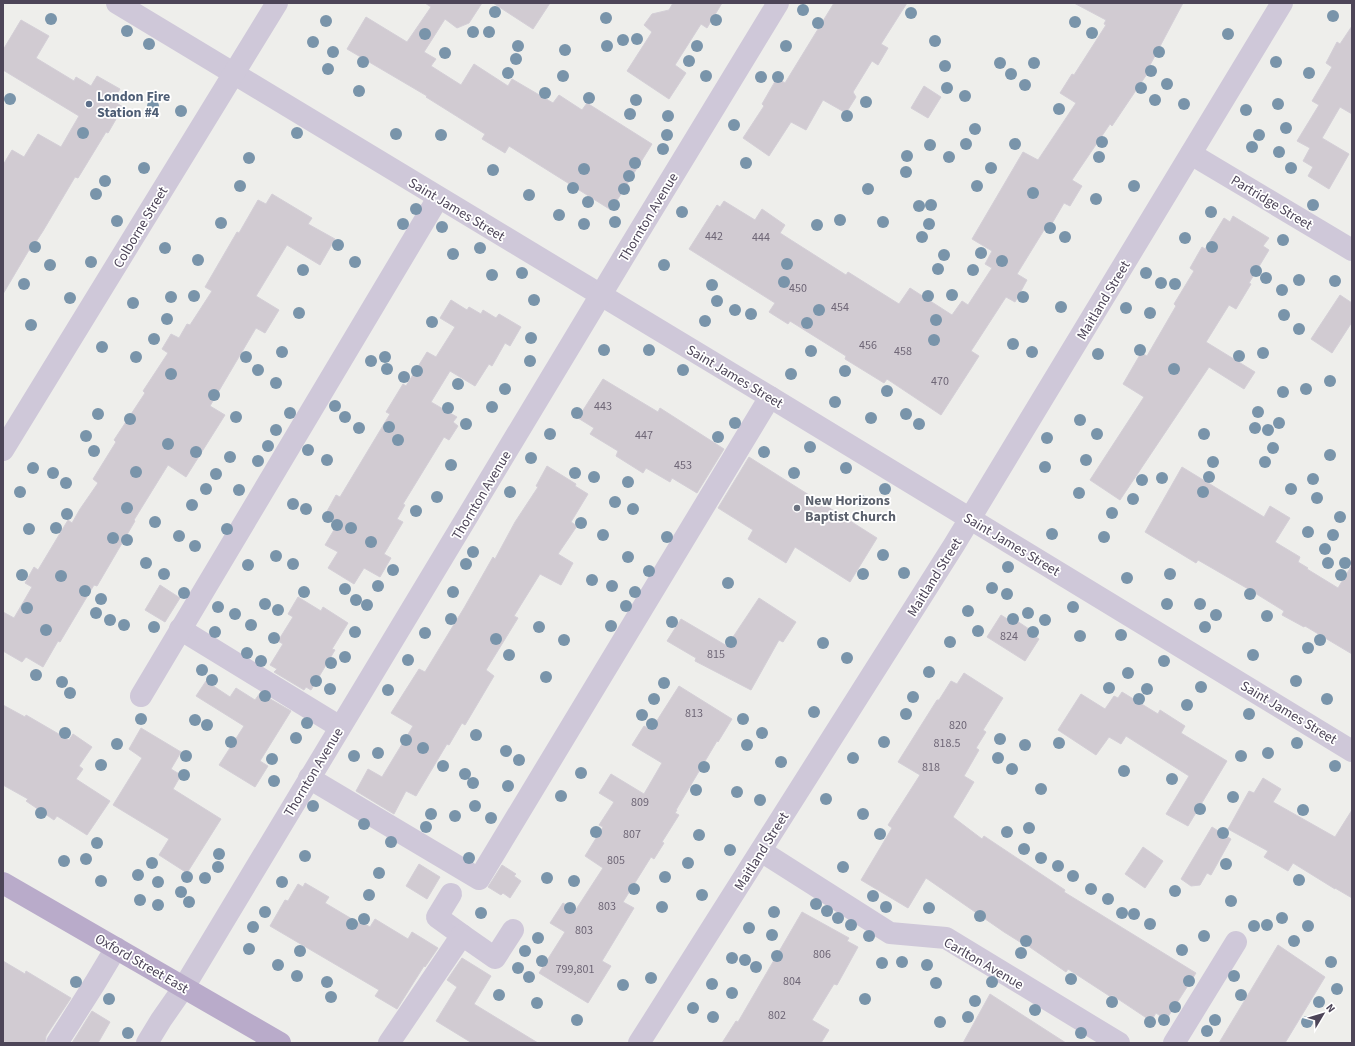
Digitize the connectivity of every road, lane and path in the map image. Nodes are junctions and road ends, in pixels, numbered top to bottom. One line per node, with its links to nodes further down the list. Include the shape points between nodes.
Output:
1 (117, 3): 5 (street, Saint James Street)
2 (277, 3): 5 (street, Colborne Street)
3 (778, 3): 9 (street, Thornton Avenue)
4 (1282, 3): 6 (street, Maitland Street)
5 (233, 74): 7 (street, Saint James Street); 11 (street, Colborne Street)
6 (1191, 154): 8 (street, Partridge Street); 12 (street, Maitland Street)
7 (438, 198): 9 (street, Saint James Street); 13 (street)
8 (1352, 250)
9 (601, 295): 10 (street, Saint James Street); 15 (street, Thornton Avenue)
10 (770, 396): 12 (street, Saint James Street); 17 (street, via 479,879)
11 (3, 450)
12 (970, 519): 16 (street, Saint James Street); 18 (street, Maitland Street)
13 (180, 629): 14 (street); 15 (street)
14 (141, 696)
15 (340, 727): 17 (street, Thornton Avenue)
16 (1352, 751)
17 (309, 778): 25 (street, Thornton Avenue)
18 (761, 851): 30 (street, Maitland Street); 31 (street, Carlton Avenue, via 890,933 946,938)
19 (3, 883): 24 (main road, Oxford Street East)
20 (451, 894): 22 (street, via 437,917)
21 (513, 930): 22 (street, via 495,958)
22 (462, 936): 29 (street)
23 (1236, 942): 32 (street)
24 (116, 948): 25 (main road, Oxford Street East); 26 (street)
25 (184, 987): 27 (street, Thornton Avenue); 28 (main road, Oxford Street East)
26 (57, 1043)
27 (147, 1043)
28 (280, 1043)
29 (389, 1043)
30 (639, 1043)
31 (1119, 1043)
32 (1174, 1043)

